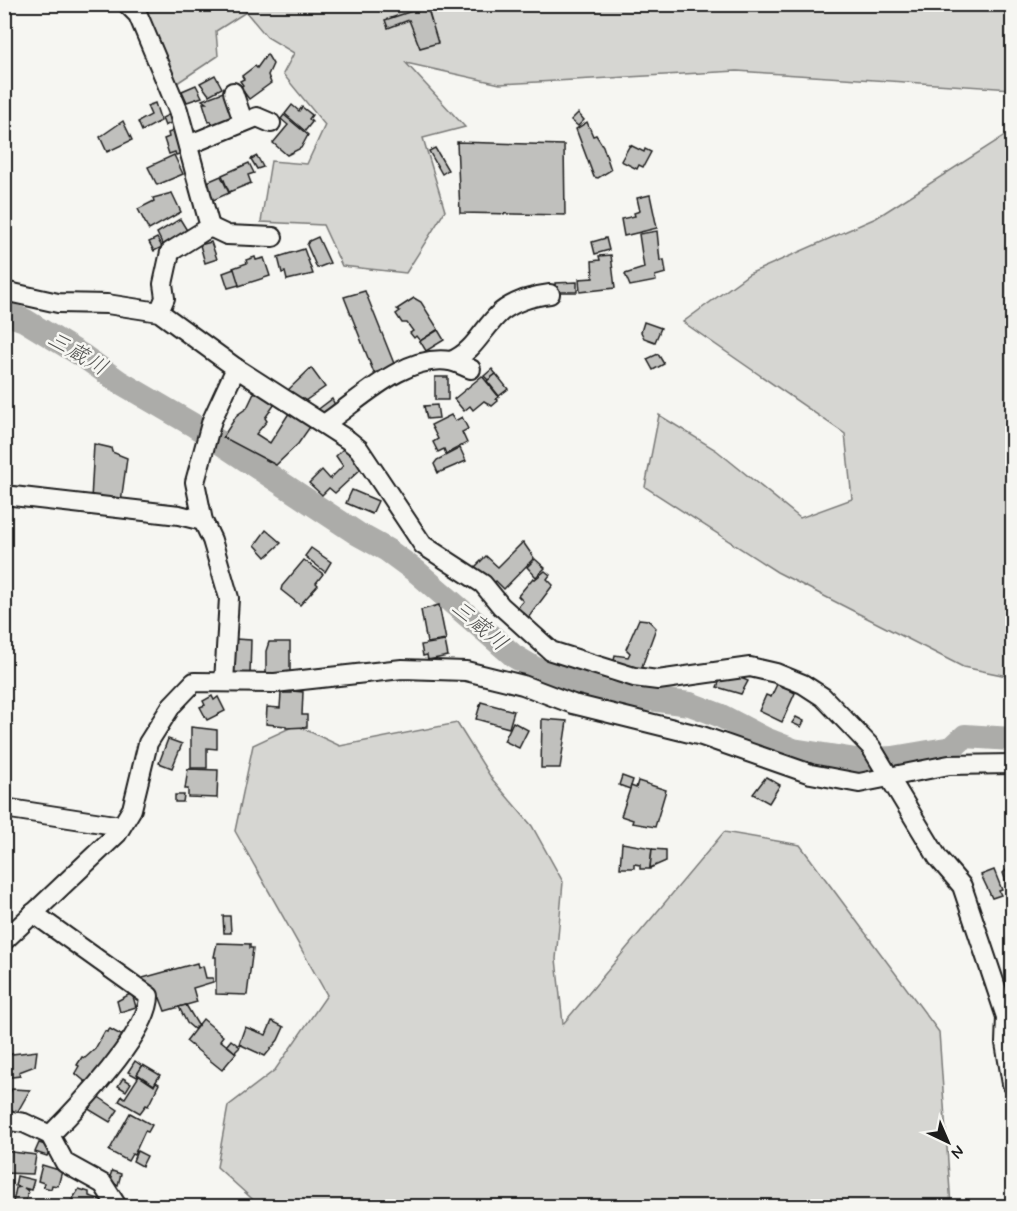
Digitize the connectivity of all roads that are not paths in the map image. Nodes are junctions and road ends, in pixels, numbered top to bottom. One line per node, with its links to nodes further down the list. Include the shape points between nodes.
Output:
1 (127, 4): 5 (street, via 138,15 178,110)
2 (233, 92): 3 (street)
3 (243, 121): 4 (street, via 257,117); 5 (street)
4 (271, 123)
5 (188, 145): 6 (street)
6 (210, 227): 7 (street, via 227,236); 10 (street, via 170,252 163,284 165,298)
7 (273, 237)
8 (4, 291): 10 (street, via 58,303 107,304)
9 (550, 294): 11 (street, via 529,297 502,312 466,355)
10 (159, 312): 12 (street)
11 (451, 361): 13 (street); 14 (street, via 430,361 400,370)
12 (236, 368): 14 (street); 16 (street, via 212,420 195,482)
13 (471, 369)
14 (324, 424): 19 (street, via 358,449 423,545 483,584 501,606 551,651 634,677 658,680 750,667 776,673 822,697 871,747)
15 (4, 495): 16 (street)
16 (203, 521): 17 (street, via 229,598)
17 (224, 682): 19 (street, via 275,683 402,669 466,671 523,685 573,704 702,736 811,774 859,783); 21 (street, via 194,682 172,705 148,743 132,809)
18 (1012, 764): 19 (street)
19 (885, 771): 24 (street, via 938,858 962,886 1006,1017 1005,1043)
20 (4, 808): 21 (street)
21 (121, 826): 22 (street)
22 (33, 913): 23 (street); 26 (street, via 149,996 141,1023 90,1094)
23 (4, 940)
24 (1012, 1084)
25 (4, 1120): 26 (street, via 24,1123)
26 (50, 1135): 27 (street, via 65,1163 102,1184)
27 (117, 1206)

